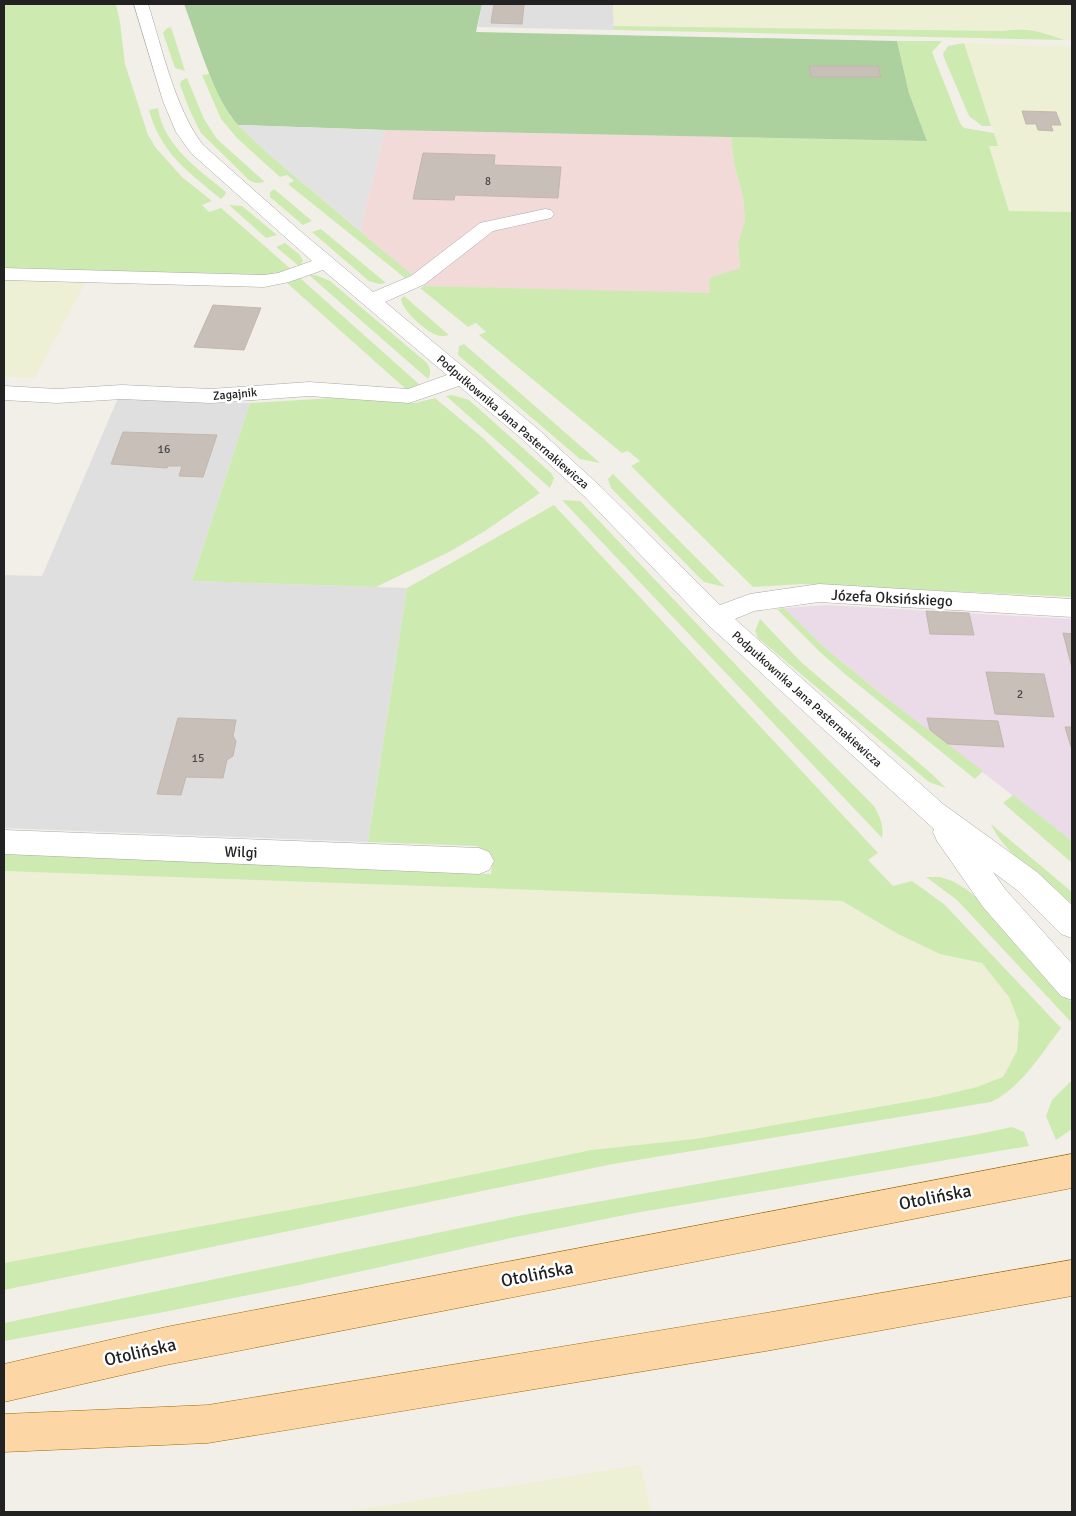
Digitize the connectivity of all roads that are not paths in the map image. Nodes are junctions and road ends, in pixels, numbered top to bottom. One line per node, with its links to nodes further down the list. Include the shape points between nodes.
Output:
1 (141, 4): 3 (street, Podpułkownika Jana Pasternakiewicza, via 184,132 216,167)
2 (545, 214): 5 (street, via 486,227 418,280)
3 (327, 262): 4 (street, via 264,281); 5 (street, Podpułkownika Jana Pasternakiewicza)
4 (4, 274)
5 (372, 300): 6 (street, Podpułkownika Jana Pasternakiewicza)
6 (462, 377): 7 (street, Zagajnik, via 409,396 309,389 211,396 122,392 57,396); 9 (street, Podpułkownika Jana Pasternakiewicza, via 593,492)
7 (4, 393)
8 (1072, 608): 9 (street, Józefa Oksińskiego, via 819,593 750,603)
9 (716, 617): 10 (street, Podpułkownika Jana Pasternakiewicza)
10 (933, 812): 13 (street, Podpułkownika Jana Pasternakiewicza, via 1028,881); 14 (street, Podpułkownika Jana Pasternakiewicza, via 994,898)
11 (4, 842): 12 (street, Wilgi)
12 (478, 862)
13 (1072, 924)
14 (1072, 986)
15 (1072, 1171): 17 (main road, Otolińska, via 166,1346)
16 (1072, 1278): 18 (main road, via 208,1424)
17 (4, 1383)
18 (4, 1433)

